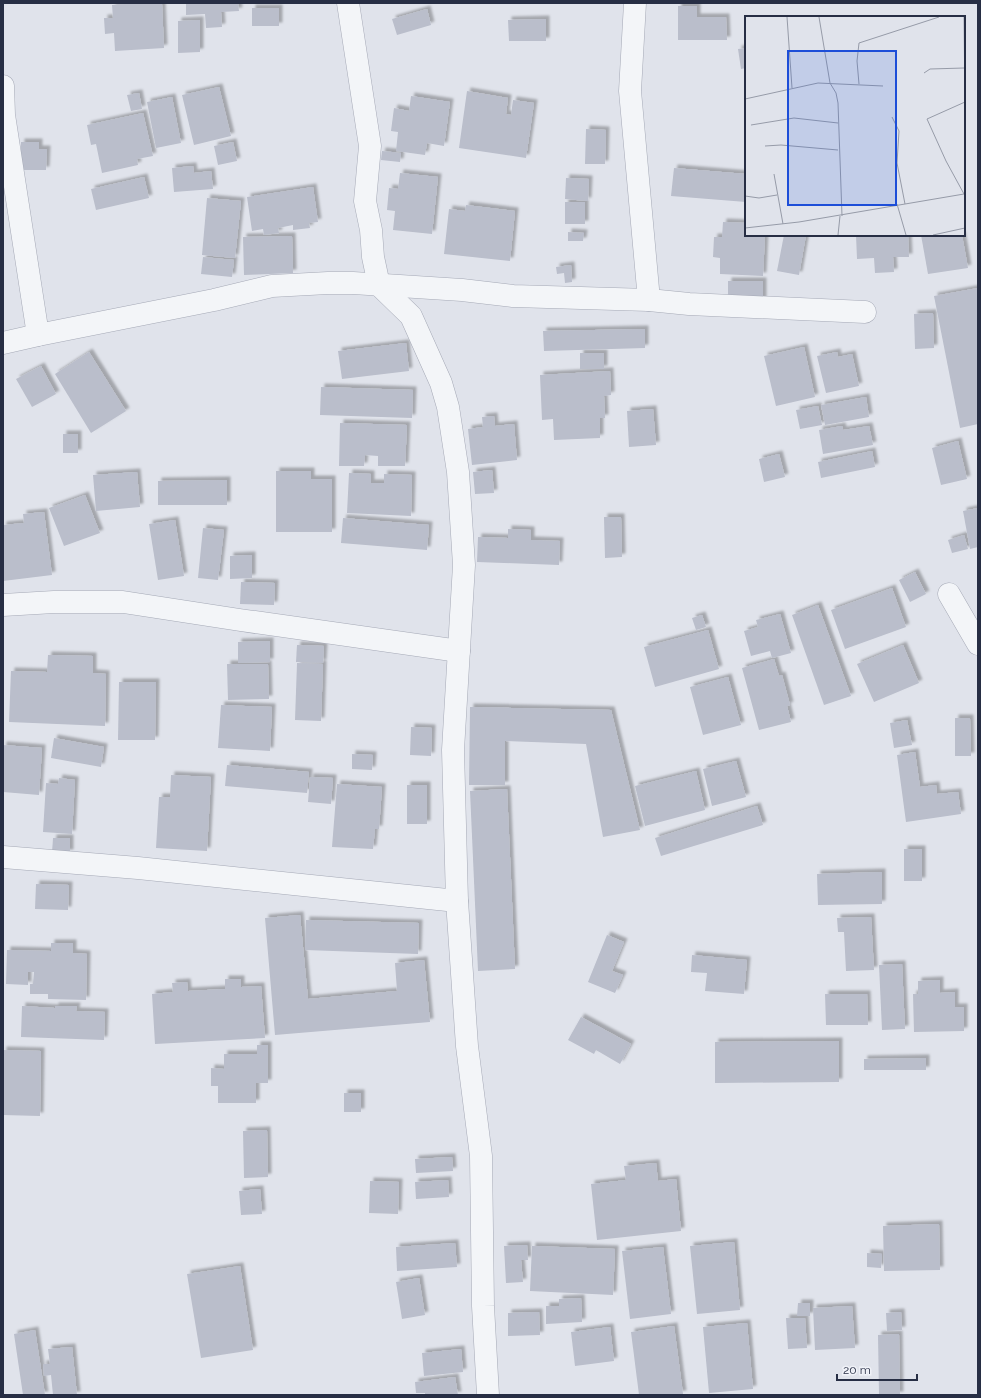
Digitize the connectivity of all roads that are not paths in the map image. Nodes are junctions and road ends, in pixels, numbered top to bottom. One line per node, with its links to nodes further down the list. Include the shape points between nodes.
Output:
1 (348, 3): 4 (street, via 370,146 365,201 371,230 372,257)
2 (635, 3): 5 (street, via 630,91)
3 (3, 86): 7 (street, via 4,115)
4 (379, 285): 5 (street, via 513,296); 7 (street, via 328,283 272,286); 12 (street, via 411,316 441,382 448,407 458,472 464,565)
5 (649, 300): 6 (street)
6 (865, 312)
7 (38, 335): 8 (street)
8 (3, 343)
9 (949, 594): 11 (street)
10 (3, 605): 12 (street, via 123,602)
11 (978, 644)
12 (459, 651): 14 (street, via 453,750)
13 (3, 857): 14 (street, via 138,868)
14 (457, 901): 15 (street, via 467,1046 481,1156 483,1306)
15 (488, 1395)

